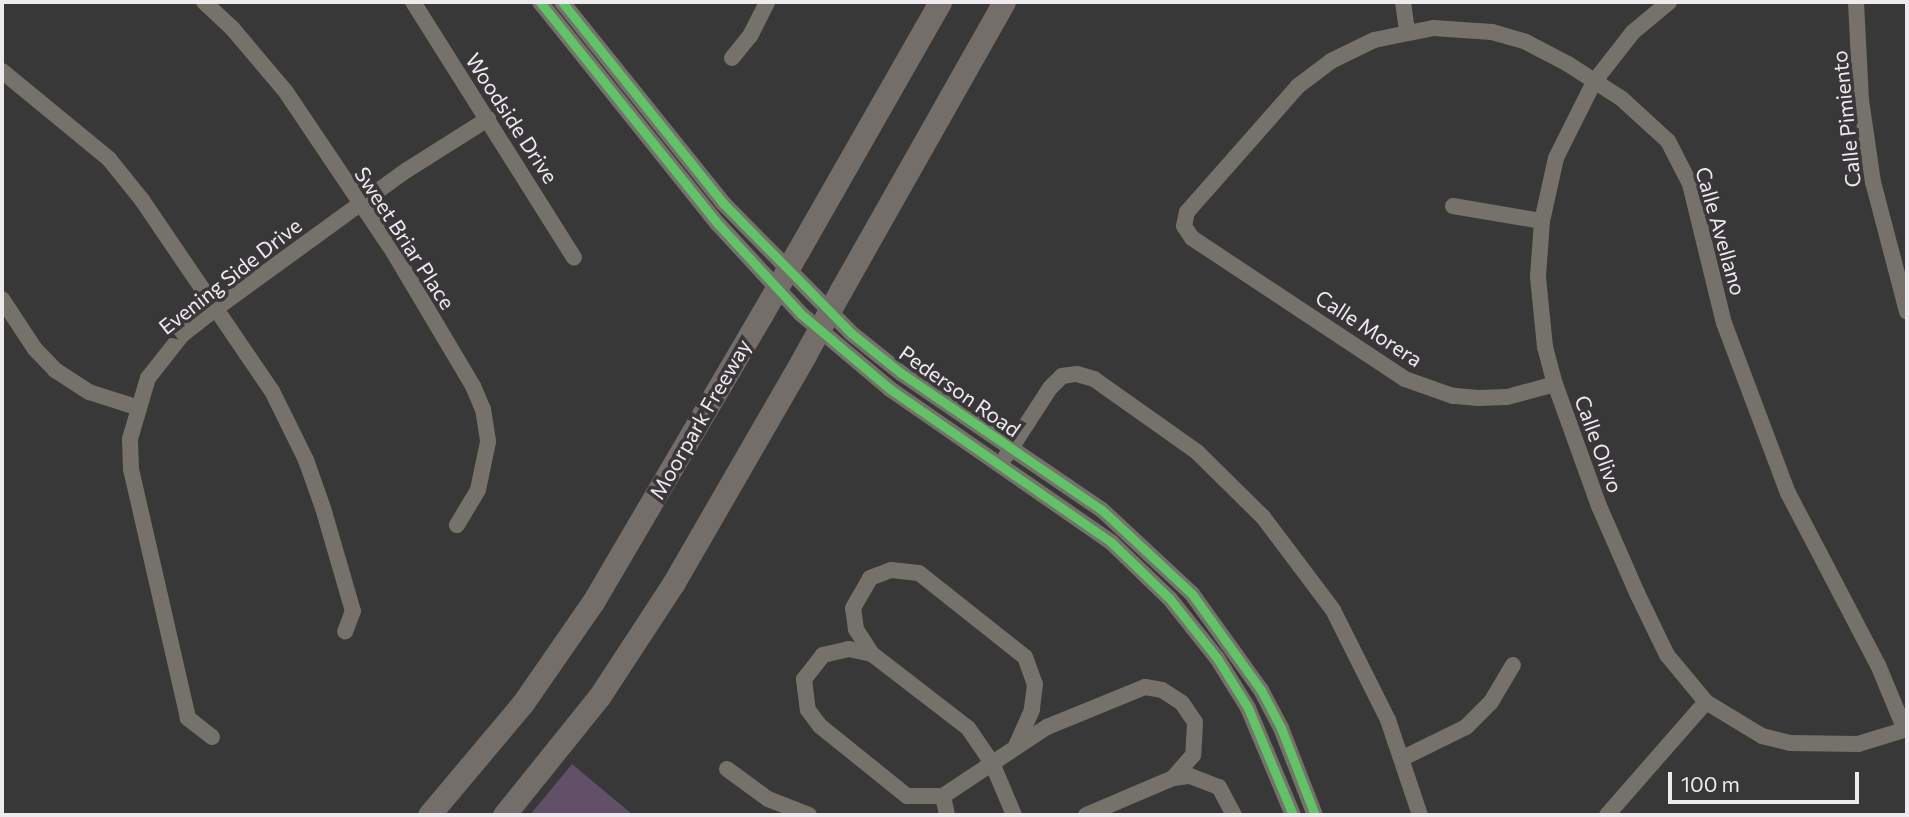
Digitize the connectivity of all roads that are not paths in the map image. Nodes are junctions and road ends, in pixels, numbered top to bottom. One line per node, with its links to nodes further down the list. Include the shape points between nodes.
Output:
1 (204, 2): 16 (street, Sweet Briar Place, via 232,27 286,92)
2 (413, 2): 15 (street, Woodside Drive)
3 (540, 2): 27 (street, Pederson Road, via 718,224 801,314 890,389)
4 (562, 2): 26 (street, Pederson Road, via 723,203 809,294 901,373)
5 (767, 2): 12 (street, via 750,36)
6 (940, 2): 42 (highway, Moorpark Freeway, bridge, via 593,602 523,703)
7 (1004, 2): 43 (highway, bridge, via 805,355 629,652 599,697)
8 (1403, 2): 11 (street)
9 (1669, 2): 14 (street, Calle Olivo, via 1633,32)
10 (1856, 2): 23 (street, Calle Pimiento, via 1861,100 1872,182)
11 (1408, 31): 14 (street, Calle Avellano, via 1461,28 1492,32 1526,42); 19 (street, Calle Avellano, via 1354,48 1298,86 1203,190 1190,207)
12 (732, 58)
13 (2, 71): 22 (street, via 109,159 142,200)
14 (1594, 82): 18 (street, Calle Olivo, via 1560,146); 33 (street, Calle Avellano, via 1668,141 1690,184 1724,323 1778,468)
15 (488, 119): 16 (street, Evening Side Drive); 20 (street, Woodside Drive)
16 (358, 205): 22 (street, Evening Side Drive); 28 (street, Sweet Briar Place, via 394,253 483,409 488,442 484,472)
17 (1454, 206): 18 (street)
18 (1542, 221): 24 (street, Calle Olivo, via 1539,287 1545,347)
19 (1184, 226): 24 (street, Calle Morera, via 1192,238 1377,361 1428,389 1453,397 1507,397)
20 (574, 258)
21 (2, 299): 25 (street, via 55,370 89,392)
22 (214, 310): 25 (street, Evening Side Drive, via 164,354); 29 (street, via 272,391 306,460 353,611)
23 (1907, 312)
24 (1555, 384): 32 (street, Calle Olivo, via 1599,506 1637,593 1667,655)
25 (136, 408): 34 (street, Evening Side Drive, via 131,469 181,697 196,729)
26 (1012, 448): 27 (street); 36 (street, via 1050,388 1062,376 1077,373 1094,379 1197,452 1263,517 1332,609 1374,687); 51 (street, Pederson Road, via 1133,535 1209,615 1248,669 1281,728)
27 (1000, 464): 50 (street, Pederson Road, via 1111,542 1178,607 1248,708)
28 (457, 525)
29 (345, 632)
30 (872, 654): 35 (street, via 853,620 853,608 870,578 906,569 932,581 1024,657 1035,684 1032,710); 37 (street, via 957,716); 40 (street, via 849,649 822,655 804,679 808,710 906,796 929,800)
31 (1513, 665): 36 (street, via 1490,702 1466,727)
32 (1706, 702): 33 (street, Calle Olivo, via 1762,736 1790,743 1858,744); 53 (street)
33 (1906, 730)
34 (212, 737)
35 (1017, 744): 37 (street); 39 (street, via 1145,687 1163,690 1182,703 1195,722 1193,755)
36 (1404, 758): 52 (street)
37 (992, 763): 40 (street); 47 (street)
38 (727, 769): 41 (street)
39 (1173, 778): 48 (street); 49 (street, via 1211,781)
40 (943, 796): 46 (street)
41 (768, 799): 44 (street); 45 (street)
42 (429, 815)
43 (504, 815)
44 (776, 815)
45 (808, 815)
46 (947, 815)
47 (1014, 815)
48 (1086, 815)
49 (1234, 815)
50 (1293, 815)
51 (1315, 815)
52 (1420, 815)
53 (1607, 815)

